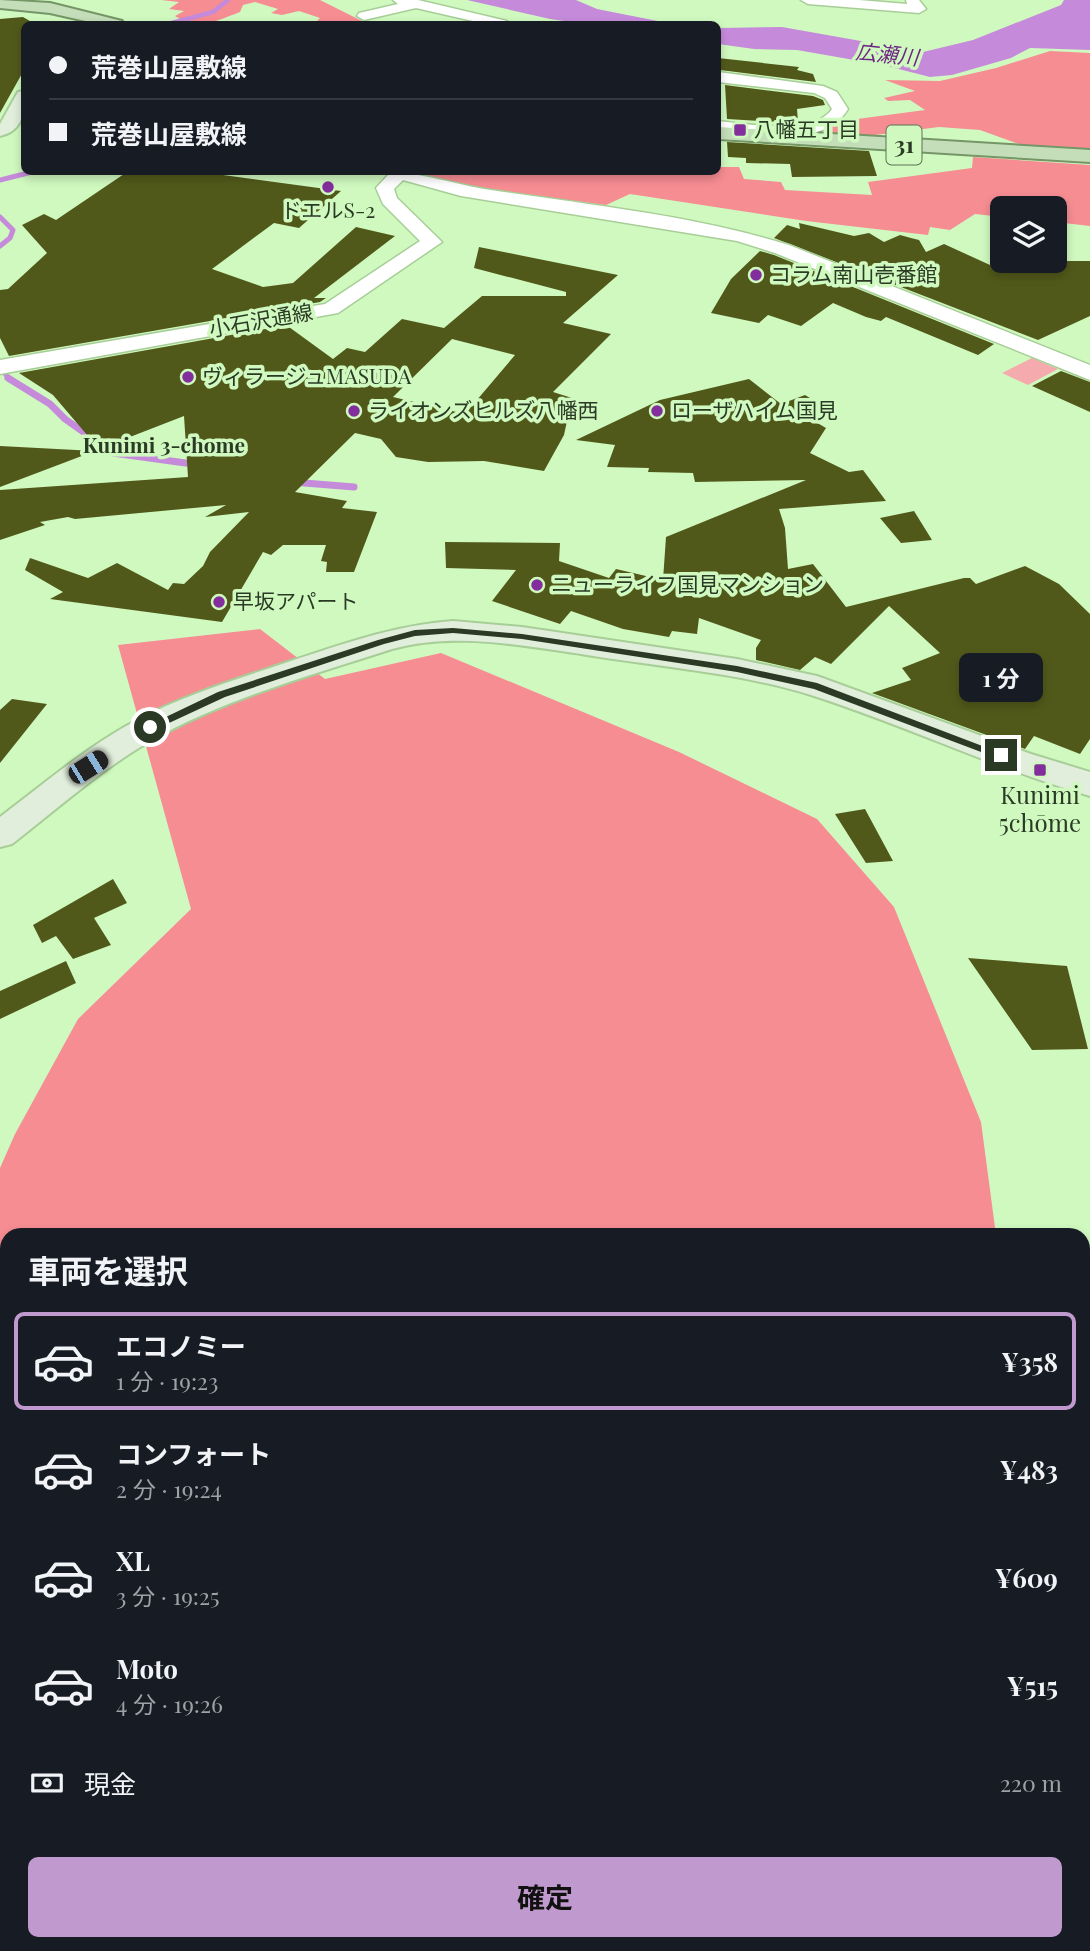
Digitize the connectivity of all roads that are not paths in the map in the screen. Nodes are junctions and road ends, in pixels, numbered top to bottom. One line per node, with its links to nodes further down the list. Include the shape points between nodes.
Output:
1 (808, 0): 3 (street, via 919,9)
2 (885, 0): 3 (street)
3 (919, 1)
4 (408, 2): 8 (street, via 364,16); 9 (street)
5 (28, 3): 6 (main road); 7 (main road)
6 (0, 4)
7 (103, 21)
8 (373, 21)
9 (489, 21)
10 (721, 77): 12 (street, via 817,89 831,96 840,109 824,125)
11 (21, 102): 13 (street, via 9,126)
12 (721, 126)
13 (0, 131)
14 (721, 133): 15 (main road, 31)
15 (1090, 156)
16 (395, 175): 18 (street, 小石沢通線, via 385,188 389,200 432,242 331,309)
17 (407, 175): 19 (street, via 461,191 741,236)
18 (0, 368)
19 (1090, 373)
20 (1090, 785): 21 (street, via 817,686 724,667 453,630 381,642 222,695 150,727 88,767)
21 (0, 835)

